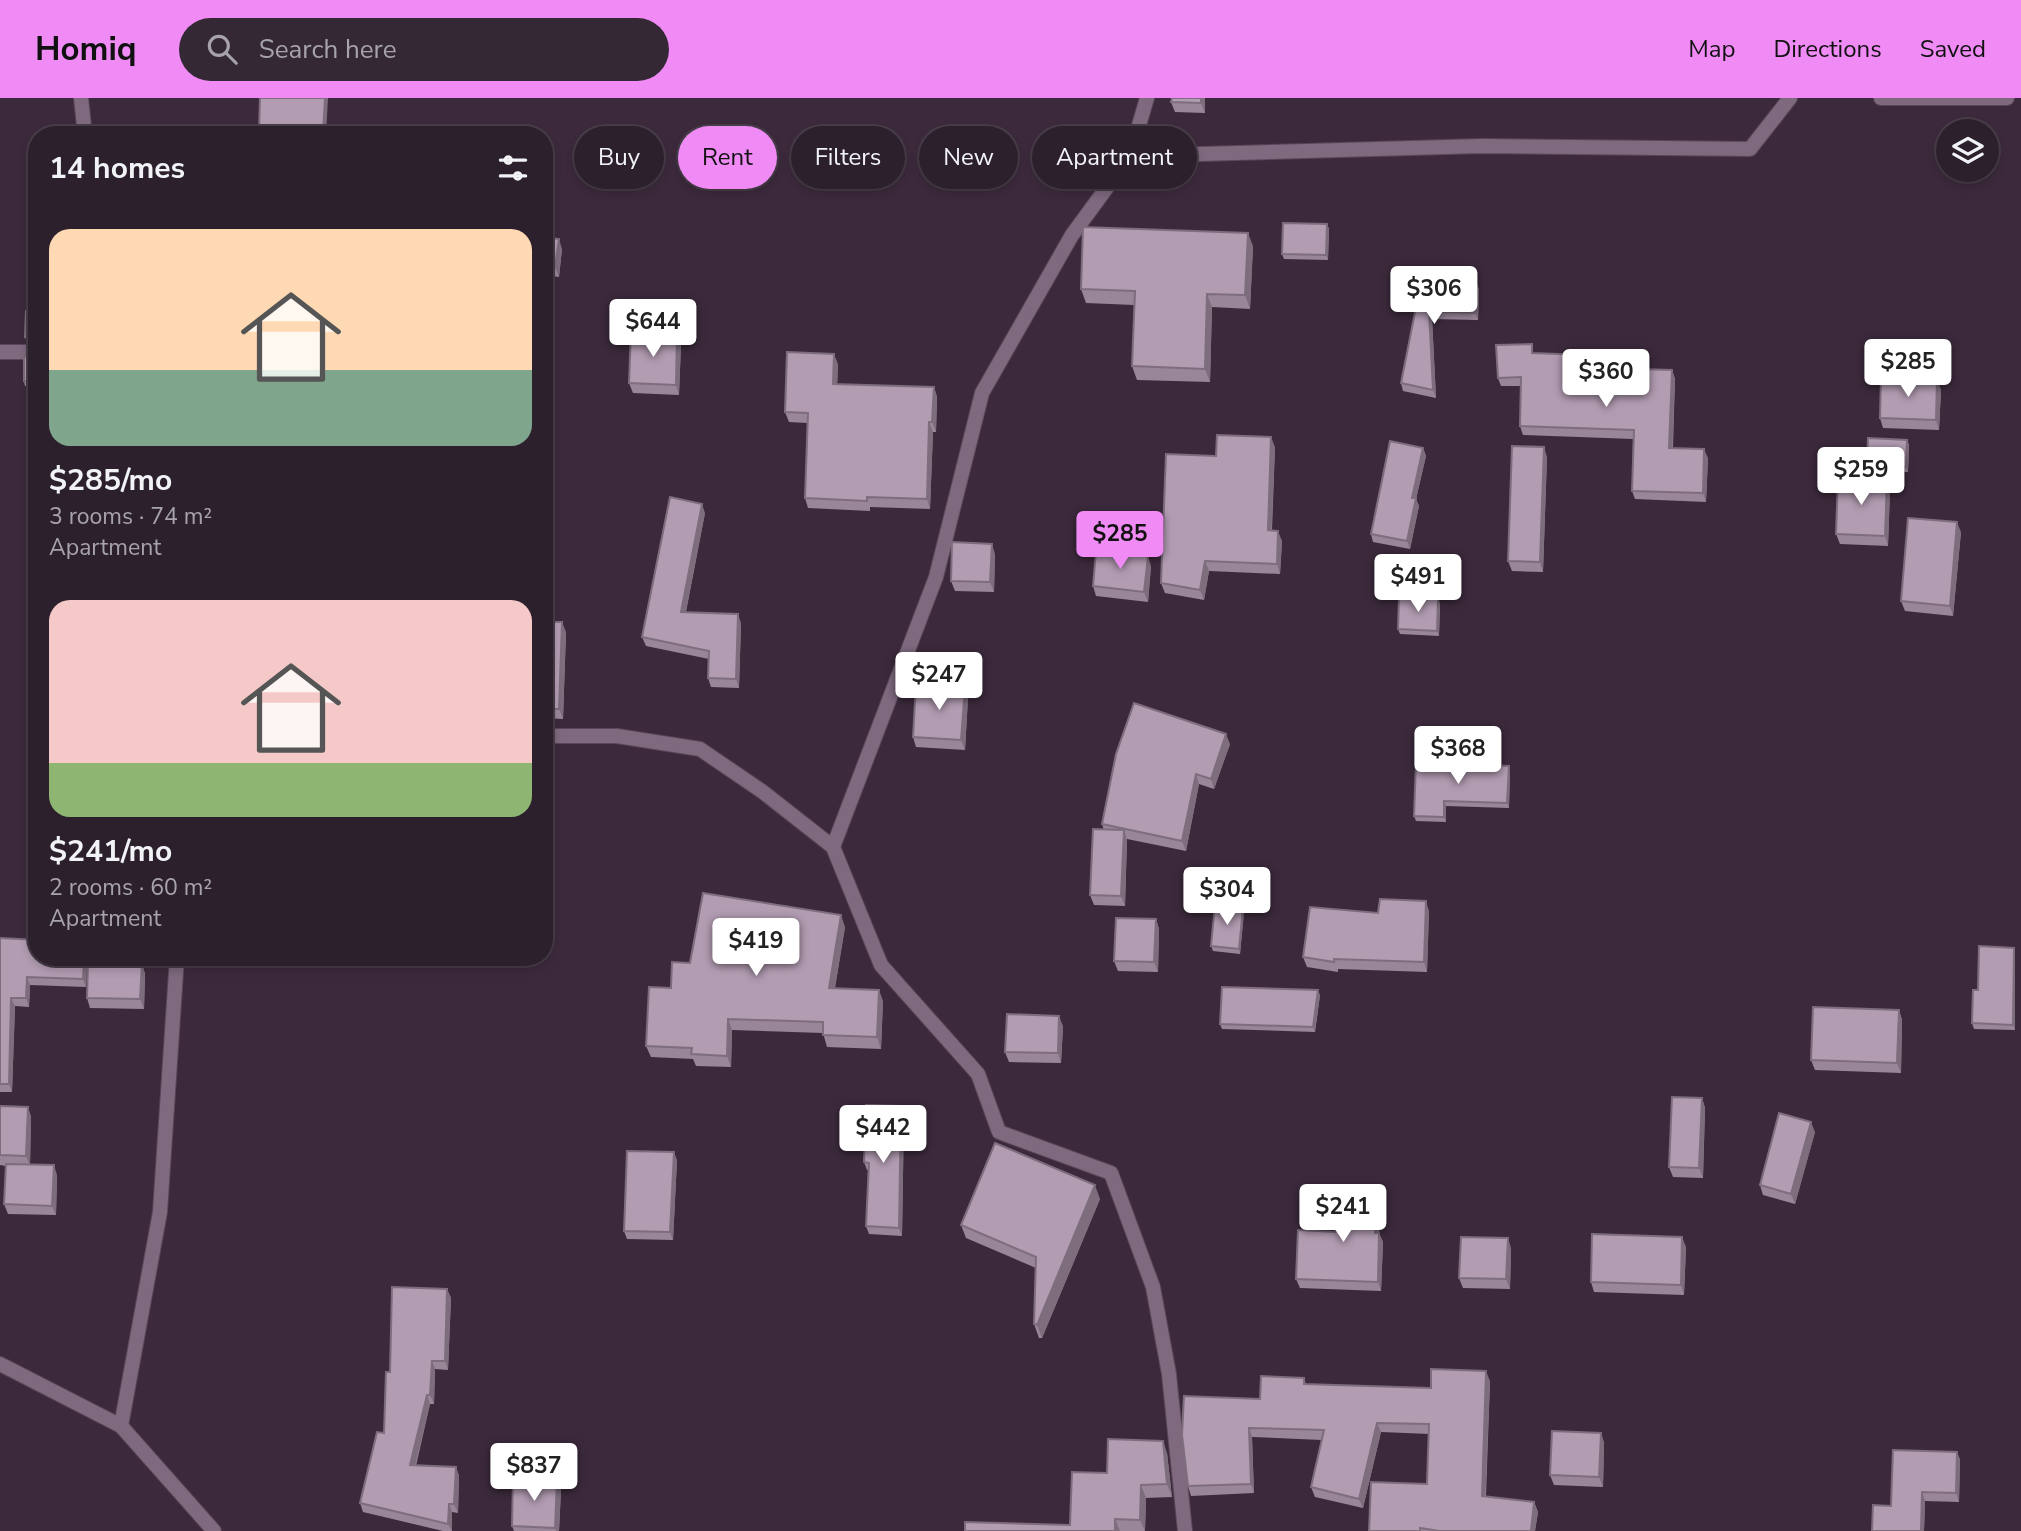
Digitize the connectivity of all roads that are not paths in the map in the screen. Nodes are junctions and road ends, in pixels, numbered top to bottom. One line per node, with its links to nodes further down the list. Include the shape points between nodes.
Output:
1 (81, 98): 6 (street)
2 (1147, 98): 7 (street)
3 (1790, 98): 8 (street, via 1750,149 1482,146)
4 (1881, 98): 5 (street)
5 (2007, 98)
6 (84, 126)
7 (1139, 126)
8 (1197, 154)
9 (1105, 189): 13 (street, via 1072,234 982,393 936,577)
10 (0, 352): 11 (street)
11 (28, 352)
12 (553, 736): 13 (street, via 617,736 700,748)
13 (833, 847): 18 (street, via 881,965 978,1074 999,1132 1111,1173 1153,1287 1169,1374)
14 (176, 966): 16 (street, via 160,1212)
15 (0, 1364): 16 (street)
16 (121, 1426): 17 (street)
17 (214, 1531)
18 (1185, 1531)

